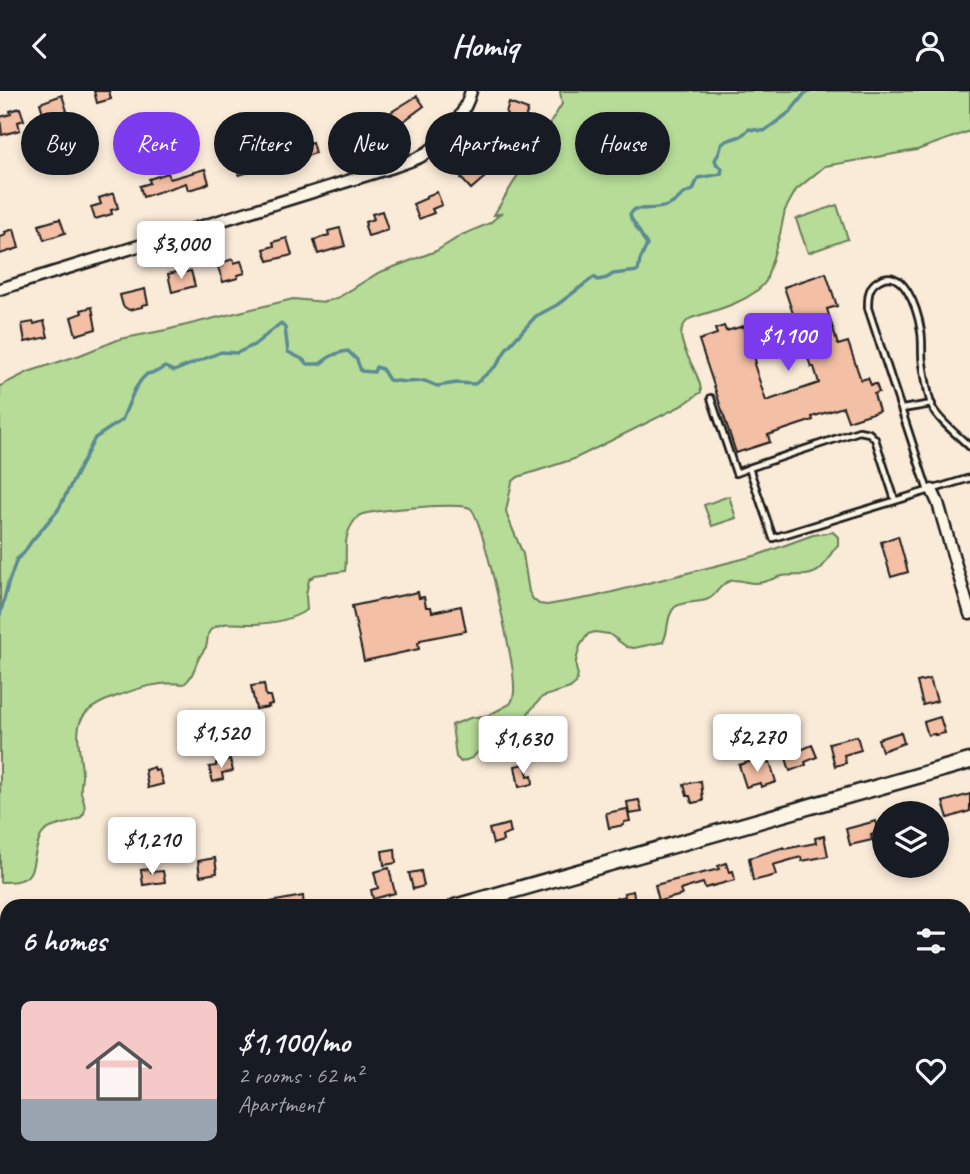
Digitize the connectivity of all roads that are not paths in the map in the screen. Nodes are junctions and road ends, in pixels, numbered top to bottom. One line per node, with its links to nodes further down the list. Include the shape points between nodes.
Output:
1 (471, 91): 2 (street, via 459,119 421,156)
2 (0, 289)
3 (711, 398): 7 (lane, via 736,473)
4 (932, 404): 5 (lane); 5 (lane, via 916,313 903,283 885,278 872,286 868,308); 6 (lane)
5 (902, 409): 9 (lane)
6 (970, 447)
7 (749, 468): 10 (lane, via 859,431 869,433); 10 (lane, via 773,538)
8 (970, 478): 9 (lane)
9 (930, 490): 10 (lane); 11 (street)
10 (895, 500)
11 (970, 614)
12 (970, 761): 13 (street)
13 (483, 899)

